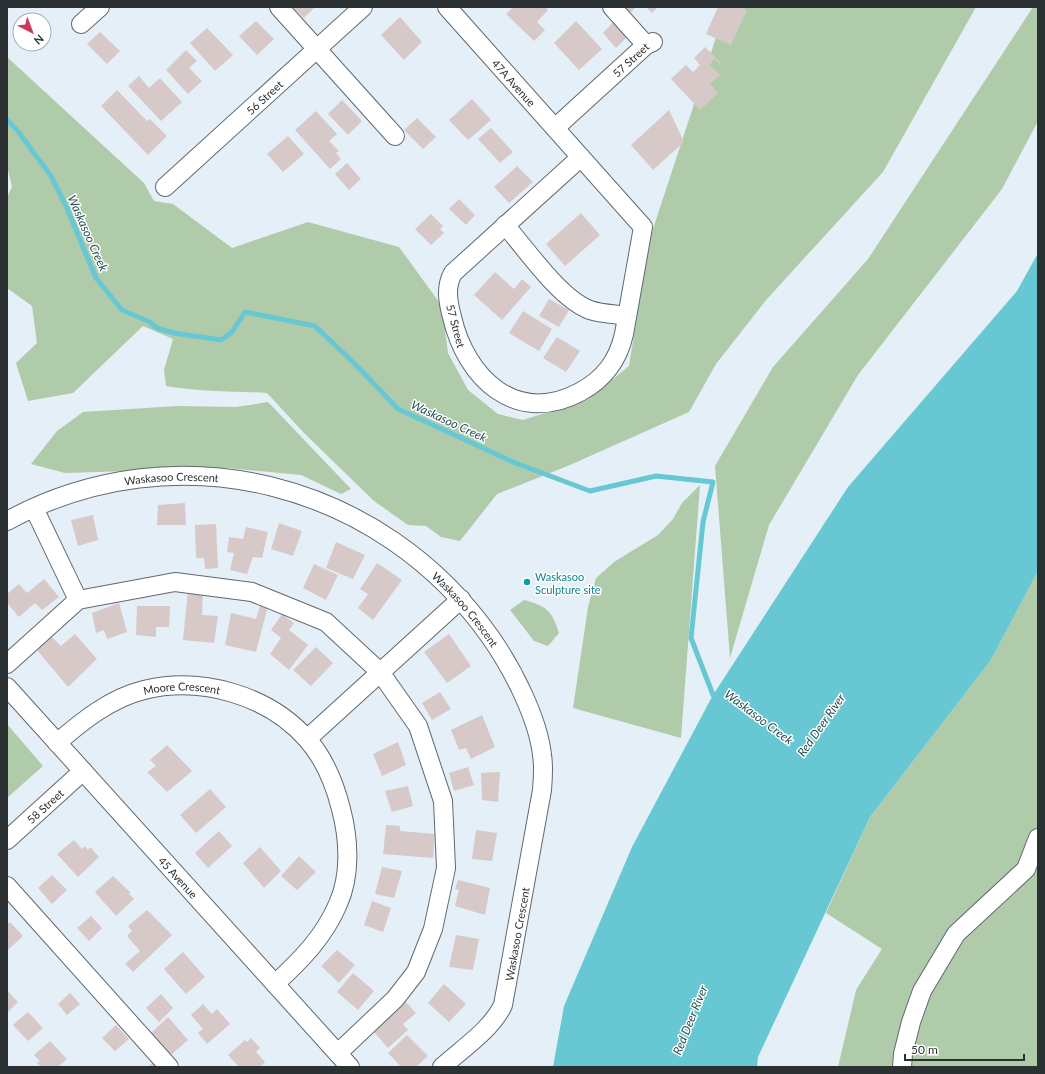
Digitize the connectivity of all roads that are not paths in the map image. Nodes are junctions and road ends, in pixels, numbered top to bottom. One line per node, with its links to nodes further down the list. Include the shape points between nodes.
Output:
1 (100, 7): 6 (street)
2 (279, 7): 7 (street)
3 (363, 7): 7 (street, 56 Street)
4 (447, 7): 8 (street, 47A Avenue)
5 (612, 7): 8 (street, 57 Street, via 650,44)
6 (81, 24)
7 (316, 49): 9 (street); 11 (street, 56 Street)
8 (555, 128): 10 (street, 47A Avenue)
9 (395, 136)
10 (581, 157): 12 (street, 57 Street); 13 (street, 57 Street, via 643,227)
11 (166, 187)
12 (505, 225): 13 (street, via 560,289 573,300 592,310); 13 (street, 57 Street, via 453,273 447,287 460,346 472,368 489,385 506,396 525,402 552,402 574,396 597,381 616,361 621,350)
13 (627, 316)
14 (34, 508): 15 (street, Waskasoo Crescent); 16 (street, Waskasoo Crescent, via 102,484 143,478 219,476 258,483 306,496 334,507 380,531 430,569); 17 (street)
15 (7, 520)
16 (461, 599): 19 (street); 31 (street, Waskasoo Crescent, via 497,646 523,695 535,726 544,772 503,1005 491,1023)
17 (78, 600): 18 (street); 19 (street, via 175,582 252,592 326,622)
18 (7, 664)
19 (380, 672): 21 (street); 28 (street, via 418,726 443,801 446,868 433,928 416,972 396,999)
20 (10, 698): 22 (street, 45 Avenue)
21 (307, 739): 22 (street, Moore Crescent, via 260,704 234,693 187,686 143,690 120,700 100,710); 27 (street, Moore Crescent, via 331,778 339,800 346,825 347,873 339,904 328,925 307,954)
22 (57, 743): 23 (street, 45 Avenue)
23 (83, 771): 24 (street, 58 Street); 27 (street, 45 Avenue)
24 (7, 840)
25 (1038, 841): 32 (street, via 1026,869 956,934 922,991 904,1048)
26 (7, 886): 29 (street)
27 (275, 984): 28 (street, 45 Avenue)
28 (338, 1053): 30 (street, 45 Avenue)
29 (169, 1067)
30 (350, 1067)
31 (442, 1067)
32 (902, 1067)

